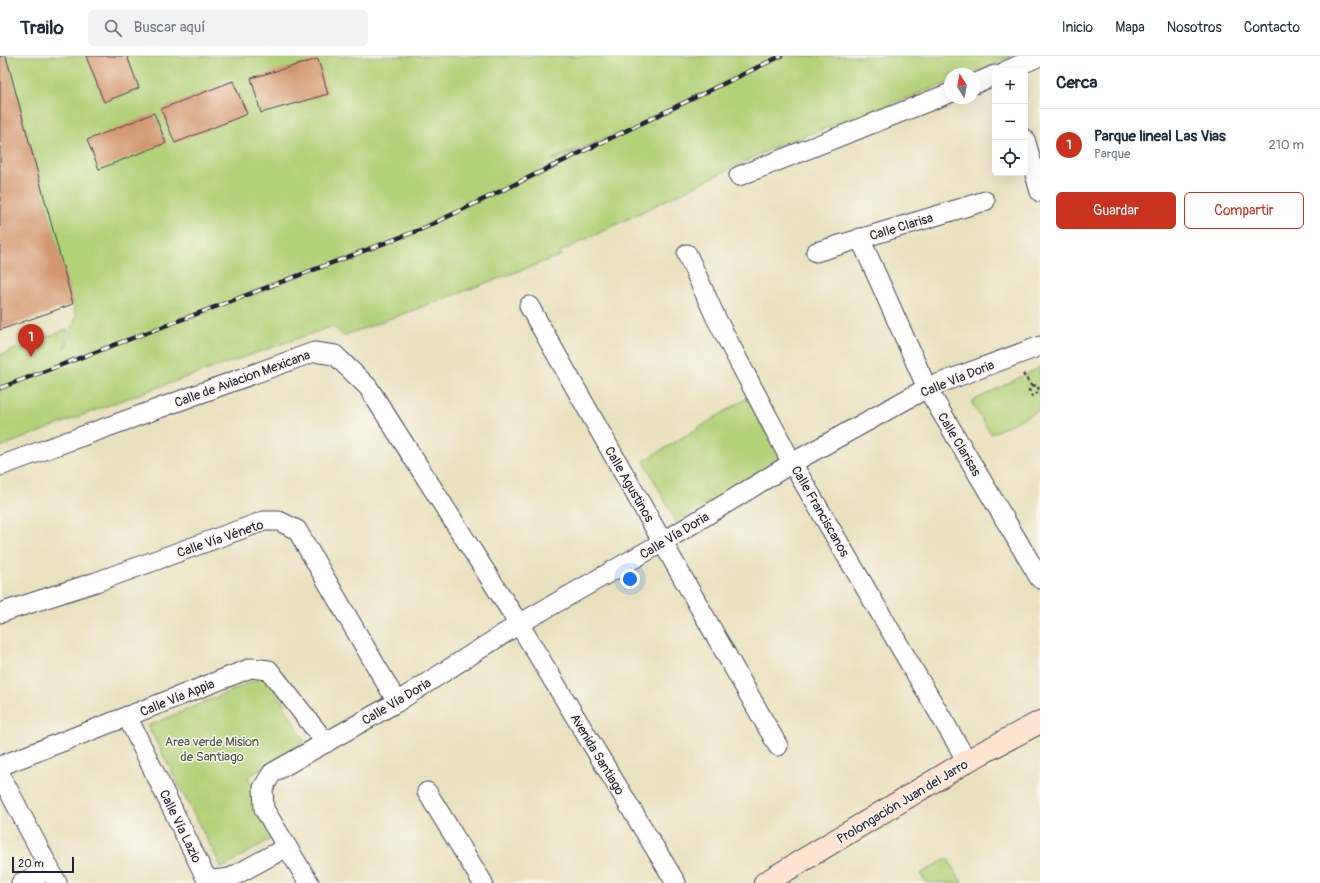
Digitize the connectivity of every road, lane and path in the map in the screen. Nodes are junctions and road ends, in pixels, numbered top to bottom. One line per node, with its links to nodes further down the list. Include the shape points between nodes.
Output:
1 (1040, 56): 2 (street)
2 (1013, 68)
3 (992, 76): 4 (street)
4 (980, 81)
5 (944, 95): 7 (street)
6 (1025, 140): 8 (street)
7 (739, 176)
8 (1040, 192)
9 (986, 200): 10 (street, Calle Clarisa)
10 (860, 238): 11 (street, Calle Clarisa); 17 (street, Calle Clarisas)
11 (816, 252)
12 (687, 254): 18 (street, Calle Franciscanos, via 716,318)
13 (529, 306): 20 (street, Calle Agustinos)
14 (1040, 346): 15 (street, Calle Vía Doria)
15 (1014, 356): 16 (path); 17 (street, Calle Vía Doria)
16 (1031, 385): 16 (path, via 1029,390 1032,396 1039,392 1038,386)
17 (927, 388): 18 (street, Calle Vía Doria); 21 (street, Calle Clarisas)
18 (792, 462): 20 (street, Calle Vía Doria); 29 (street, Calle Franciscanos)
19 (0, 466): 23 (street, Calle de Aviacion Mexicana, via 314,352 335,355 368,387)
20 (663, 542): 23 (street, Calle Vía Doria); 28 (street, Calle Agustinos)
21 (1040, 579)
22 (0, 613): 24 (street, Calle Vía Véneto, via 96,582 264,521 279,521 296,530)
23 (519, 624): 24 (street, Calle Vía Doria); 39 (street, Avenida Santiago)
24 (397, 702): 27 (street, Calle Vía Doria)
25 (127, 716): 27 (street, Calle Vía Appia, via 251,668 268,670); 30 (street, Calle Vía Appia); 35 (street, Calle Vía Lazio, via 205,876)
26 (1040, 722): 29 (main road, Prolongación Juan del Jarro)
27 (326, 743): 33 (street, Calle Vía Doria, via 272,773 263,788 264,809)
28 (778, 746)
29 (967, 761): 40 (main road, Prolongación Juan del Jarro)
30 (0, 766)
31 (0, 774): 34 (street)
32 (427, 792): 38 (street)
33 (287, 847): 35 (street, Calle Vía Lazio, via 230,878); 37 (street)
34 (53, 876): 36 (street)
35 (211, 882)
36 (21, 883)
37 (309, 883)
38 (483, 883)
39 (676, 883)
40 (765, 883)

